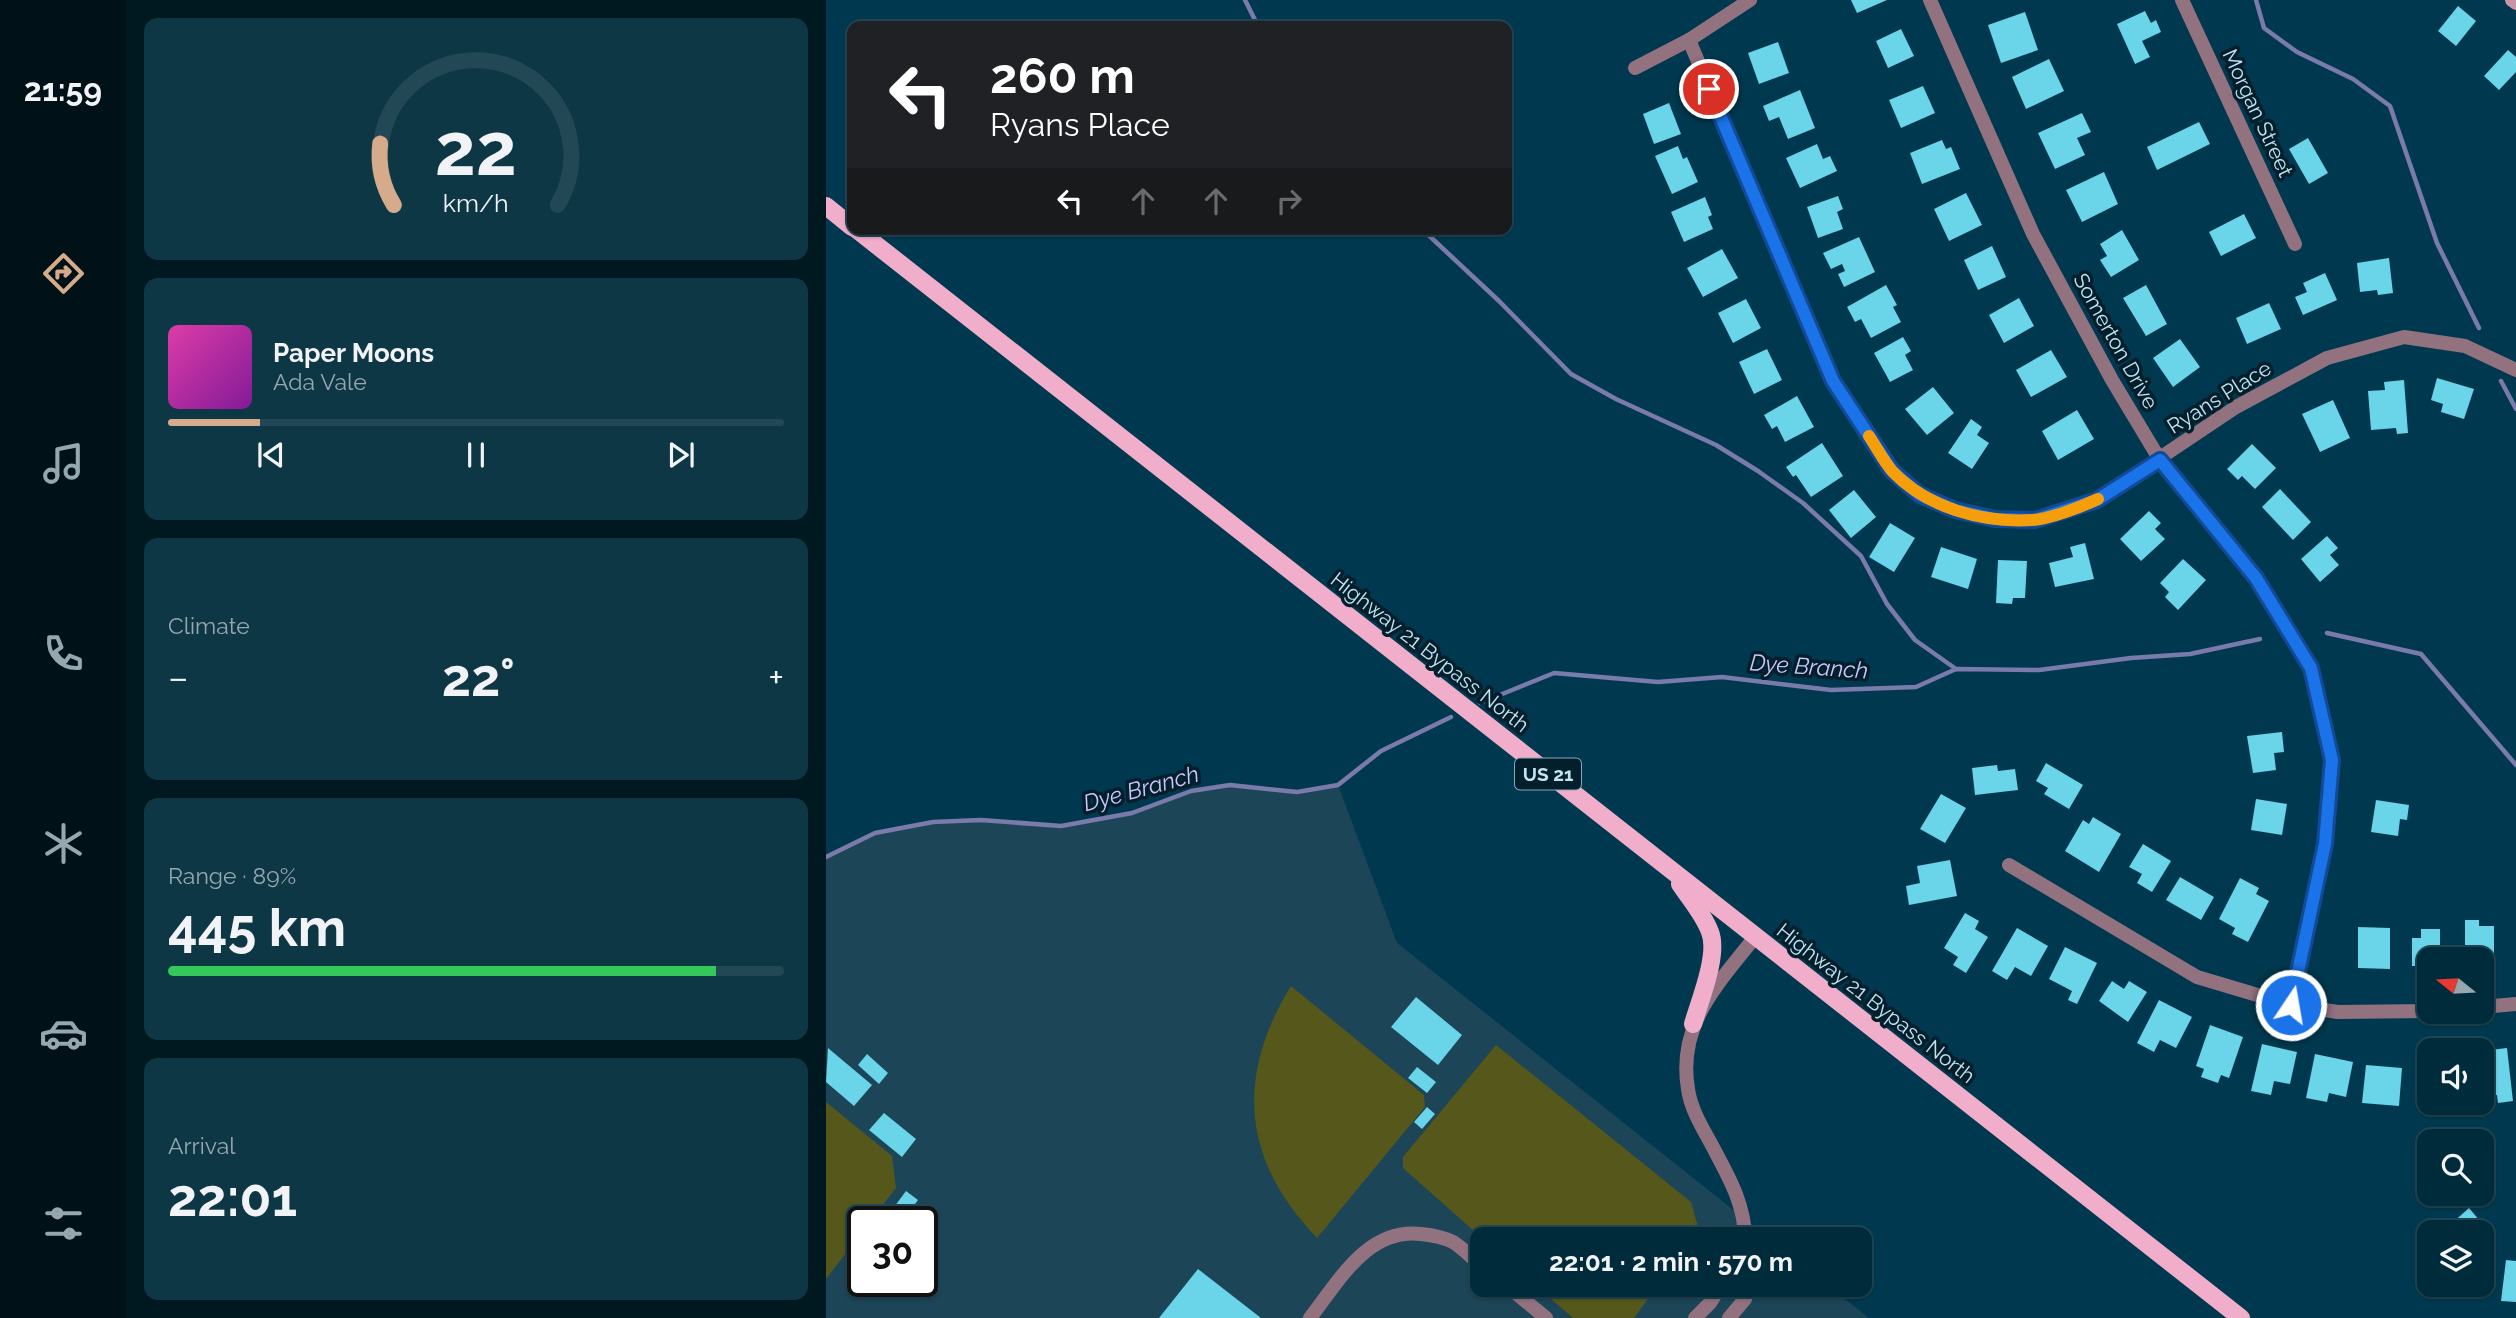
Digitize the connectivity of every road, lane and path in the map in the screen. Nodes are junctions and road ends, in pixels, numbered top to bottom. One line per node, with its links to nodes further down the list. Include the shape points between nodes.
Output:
1 (1750, 0): 4 (street)
2 (1930, 0): 11 (street, Somerton Drive, via 2033,234)
3 (2182, 0): 9 (street, Morgan Street)
4 (1689, 40): 5 (street); 11 (street, Ryans Place, via 1833,381 1892,471 1920,495 1955,510 1995,519 2035,520 2097,500)
5 (1635, 68)
6 (826, 206): 7 (main road, Highway 21 Bypass North / US 21)
7 (847, 222)
8 (863, 235): 13 (main road, Highway 21 Bypass North / US 21)
9 (2295, 244)
10 (2516, 370): 11 (street, Ryans Place, via 2465,346 2404,337 2327,358 2236,407)
11 (2160, 460): 16 (street, Somerton Drive, via 2256,578 2311,668 2332,760 2325,844)
12 (2009, 865): 16 (street, via 2197,977)
13 (1673, 873): 14 (main road, Highway 21 Bypass North / US 21); 19 (main road, via 1710,932 1712,944)
14 (1755, 937): 19 (street); 29 (main road, Highway 21 Bypass North / US 21)
15 (2516, 1004): 17 (street)
16 (2291, 1005): 18 (street, via 2338,1012)
17 (2494, 1006)
18 (2417, 1010)
19 (1693, 1024): 20 (street, via 1686,1058 1688,1091 1734,1186)
20 (1744, 1227)
21 (1470, 1256): 25 (street, via 1453,1242 1433,1235 1393,1235 1371,1245)
22 (1521, 1297): 26 (street)
23 (1714, 1297): 27 (street)
24 (1745, 1297): 28 (street)
25 (1310, 1318)
26 (1546, 1318)
27 (1695, 1318)
28 (1729, 1318)
29 (2241, 1318)

